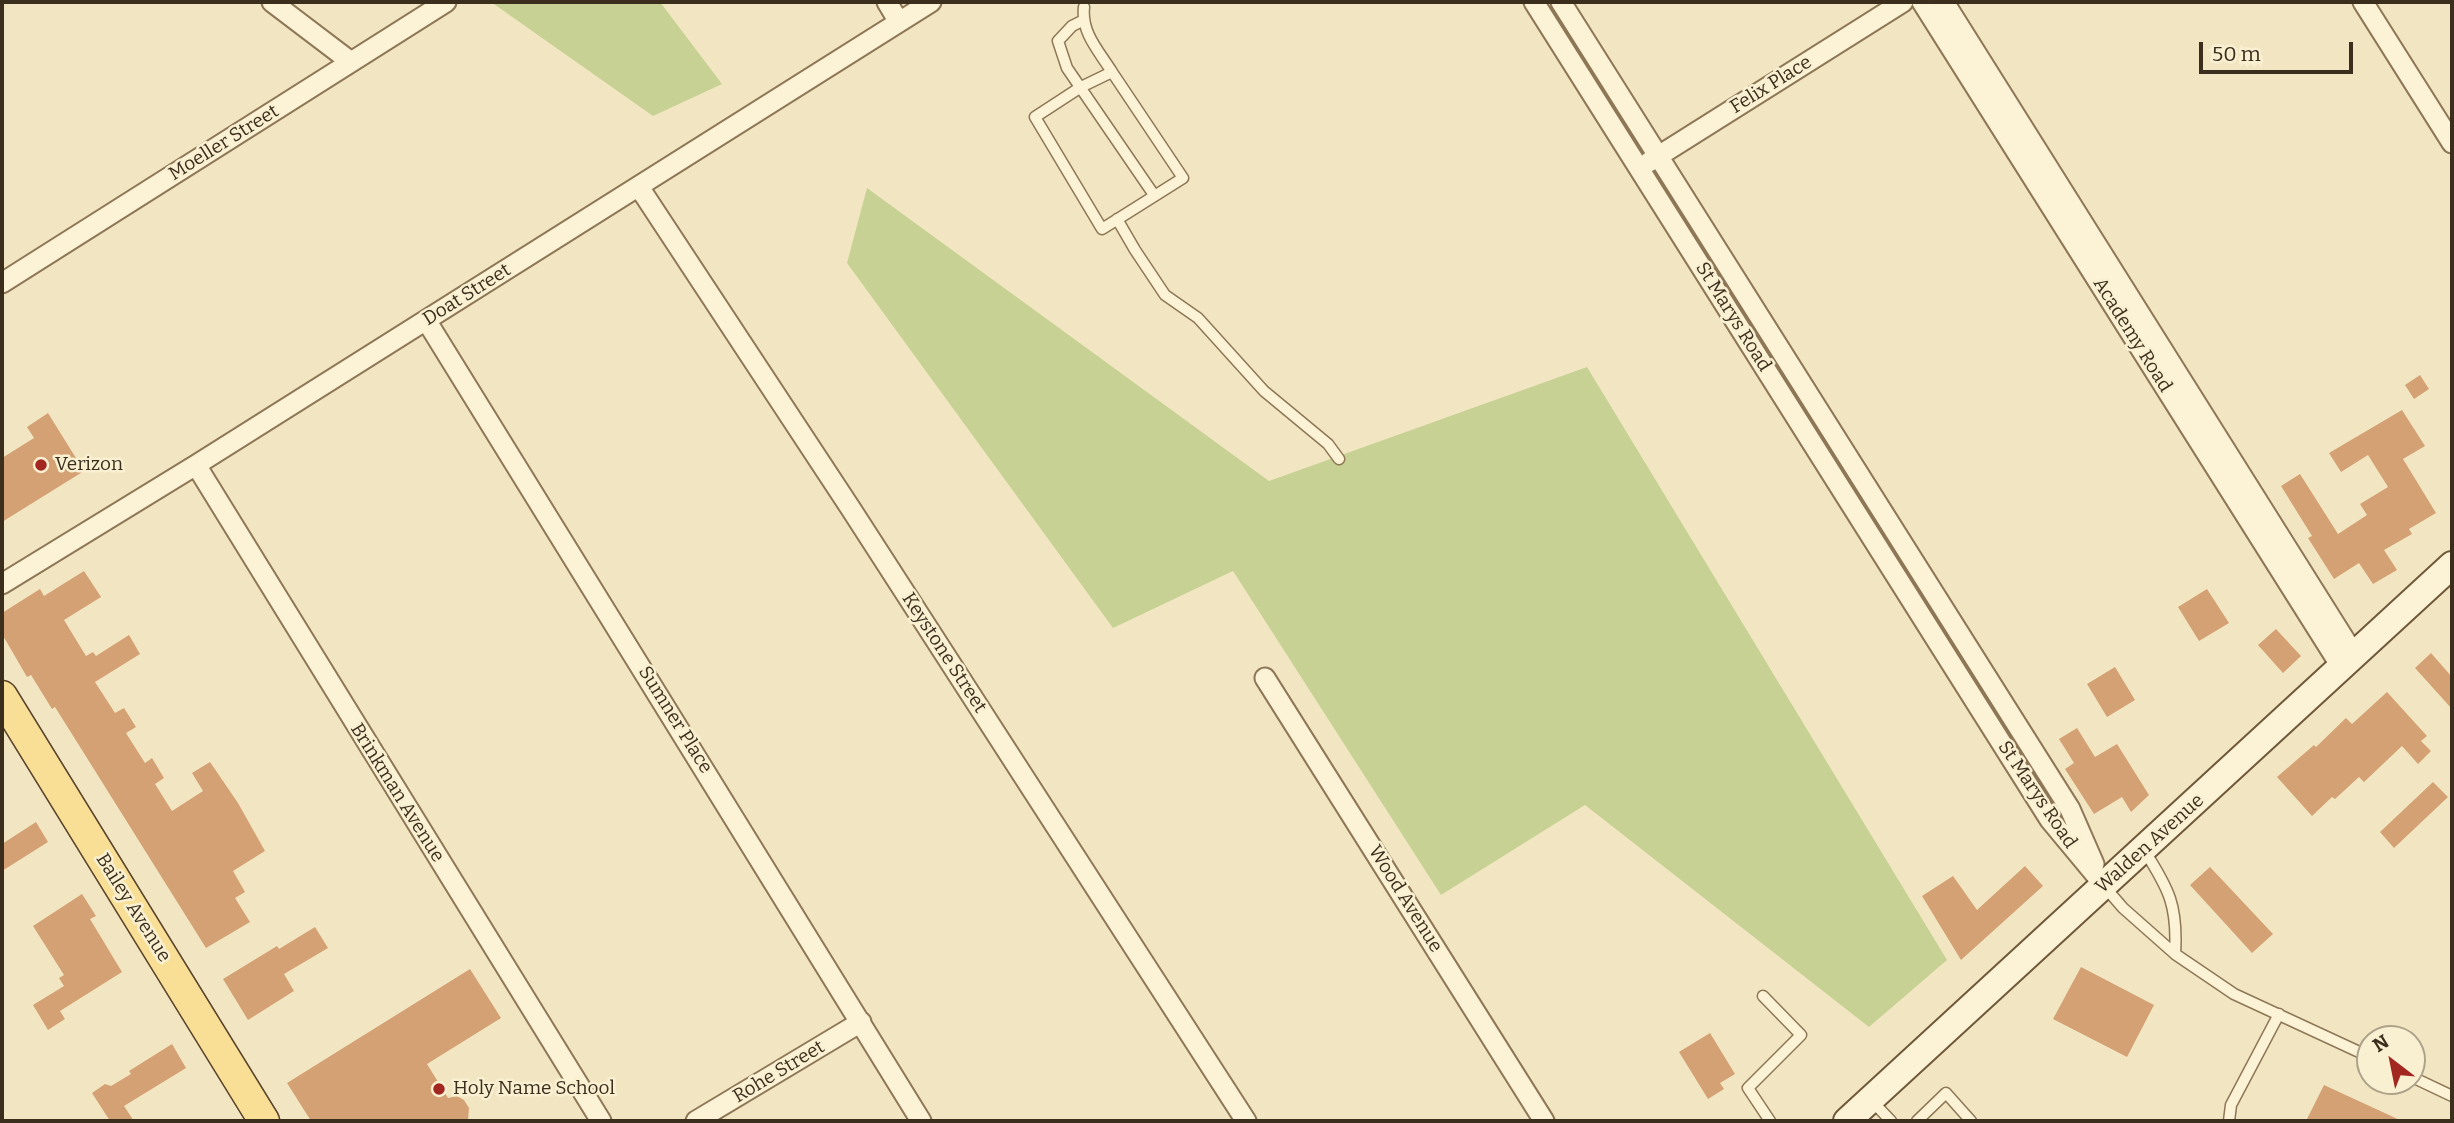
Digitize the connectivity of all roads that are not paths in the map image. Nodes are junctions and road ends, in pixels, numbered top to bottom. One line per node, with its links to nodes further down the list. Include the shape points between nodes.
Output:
1 (272, 2): 14 (street)
2 (446, 2): 14 (street, Moeller Street)
3 (887, 2): 13 (street)
4 (931, 2): 13 (street, Doat Street)
5 (1534, 2): 19 (street, St Marys Road)
6 (1561, 2): 18 (street, St Marys Road)
7 (1903, 2): 18 (street, Felix Place)
8 (1922, 2): 22 (street, Academy Road)
9 (1944, 2): 22 (street, Academy Road)
10 (2363, 2): 17 (street)
11 (1086, 4): 12 (lane)
12 (1082, 21): 15 (lane); 16 (lane, via 1058,41 1067,68)
13 (899, 22): 20 (street, Doat Street)
14 (351, 62): 24 (street, Moeller Street)
15 (1112, 72): 16 (lane); 21 (lane, via 1183,178)
16 (1081, 88): 21 (lane); 23 (lane, via 1035,117 1102,229)
17 (2452, 143)
18 (1658, 156): 19 (street, Felix Place); 26 (street, St Marys Road)
19 (1639, 169): 27 (street, St Marys Road)
20 (639, 187): 25 (street, Doat Street); 53 (street, Keystone Street)
21 (1154, 195): 23 (lane)
22 (2055, 196): 28 (street, Academy Road)
23 (1118, 219): 29 (lane, via 1165,295 1198,318 1264,391 1328,444)
24 (2, 283)
25 (426, 320): 30 (street, Doat Street); 43 (street, Sumner Place)
26 (1786, 359): 27 (street); 33 (street, St Marys Road)
27 (1767, 371): 34 (street, St Marys Road)
28 (2185, 403): 35 (street, Academy Road); 35 (street, Academy Road, via 2317,631)
29 (1339, 459)
30 (195, 465): 32 (street, Doat Street); 50 (street, Brinkman Avenue)
31 (2452, 565): 35 (main road, Walden Avenue)
32 (2, 584)
33 (1953, 623): 34 (street); 39 (street, St Marys Road, via 2070,808)
34 (1934, 635): 39 (street, St Marys Road, via 2050,820)
35 (2348, 662): 38 (main road, Walden Avenue)
36 (1265, 678): 54 (street, Wood Avenue)
37 (2, 696): 48 (main road, Bailey Avenue)
38 (2144, 849): 39 (main road, Walden Avenue); 40 (lane, via 2165,880 2177,923)
39 (2104, 885): 40 (lane); 47 (main road, Walden Avenue)
40 (2175, 954): 42 (lane, via 2234,994)
41 (1763, 996): 55 (lane, via 1801,1035 1748,1088)
42 (2278, 1014): 44 (lane); 59 (lane, via 2231,1105)
43 (861, 1022): 51 (street, Rohe Street); 52 (street, Sumner Place)
44 (2356, 1050)
45 (2426, 1084): 46 (lane)
46 (2452, 1096)
47 (1871, 1099): 56 (main road, Walden Avenue); 57 (lane)
48 (258, 1119)
49 (1922, 1119): 58 (lane, via 1946,1093)
50 (601, 1121)
51 (696, 1121)
52 (921, 1121)
53 (1246, 1121)
54 (1544, 1121)
55 (1770, 1121)
56 (1847, 1121)
57 (1891, 1121)
58 (1971, 1121)
59 (2229, 1121)

